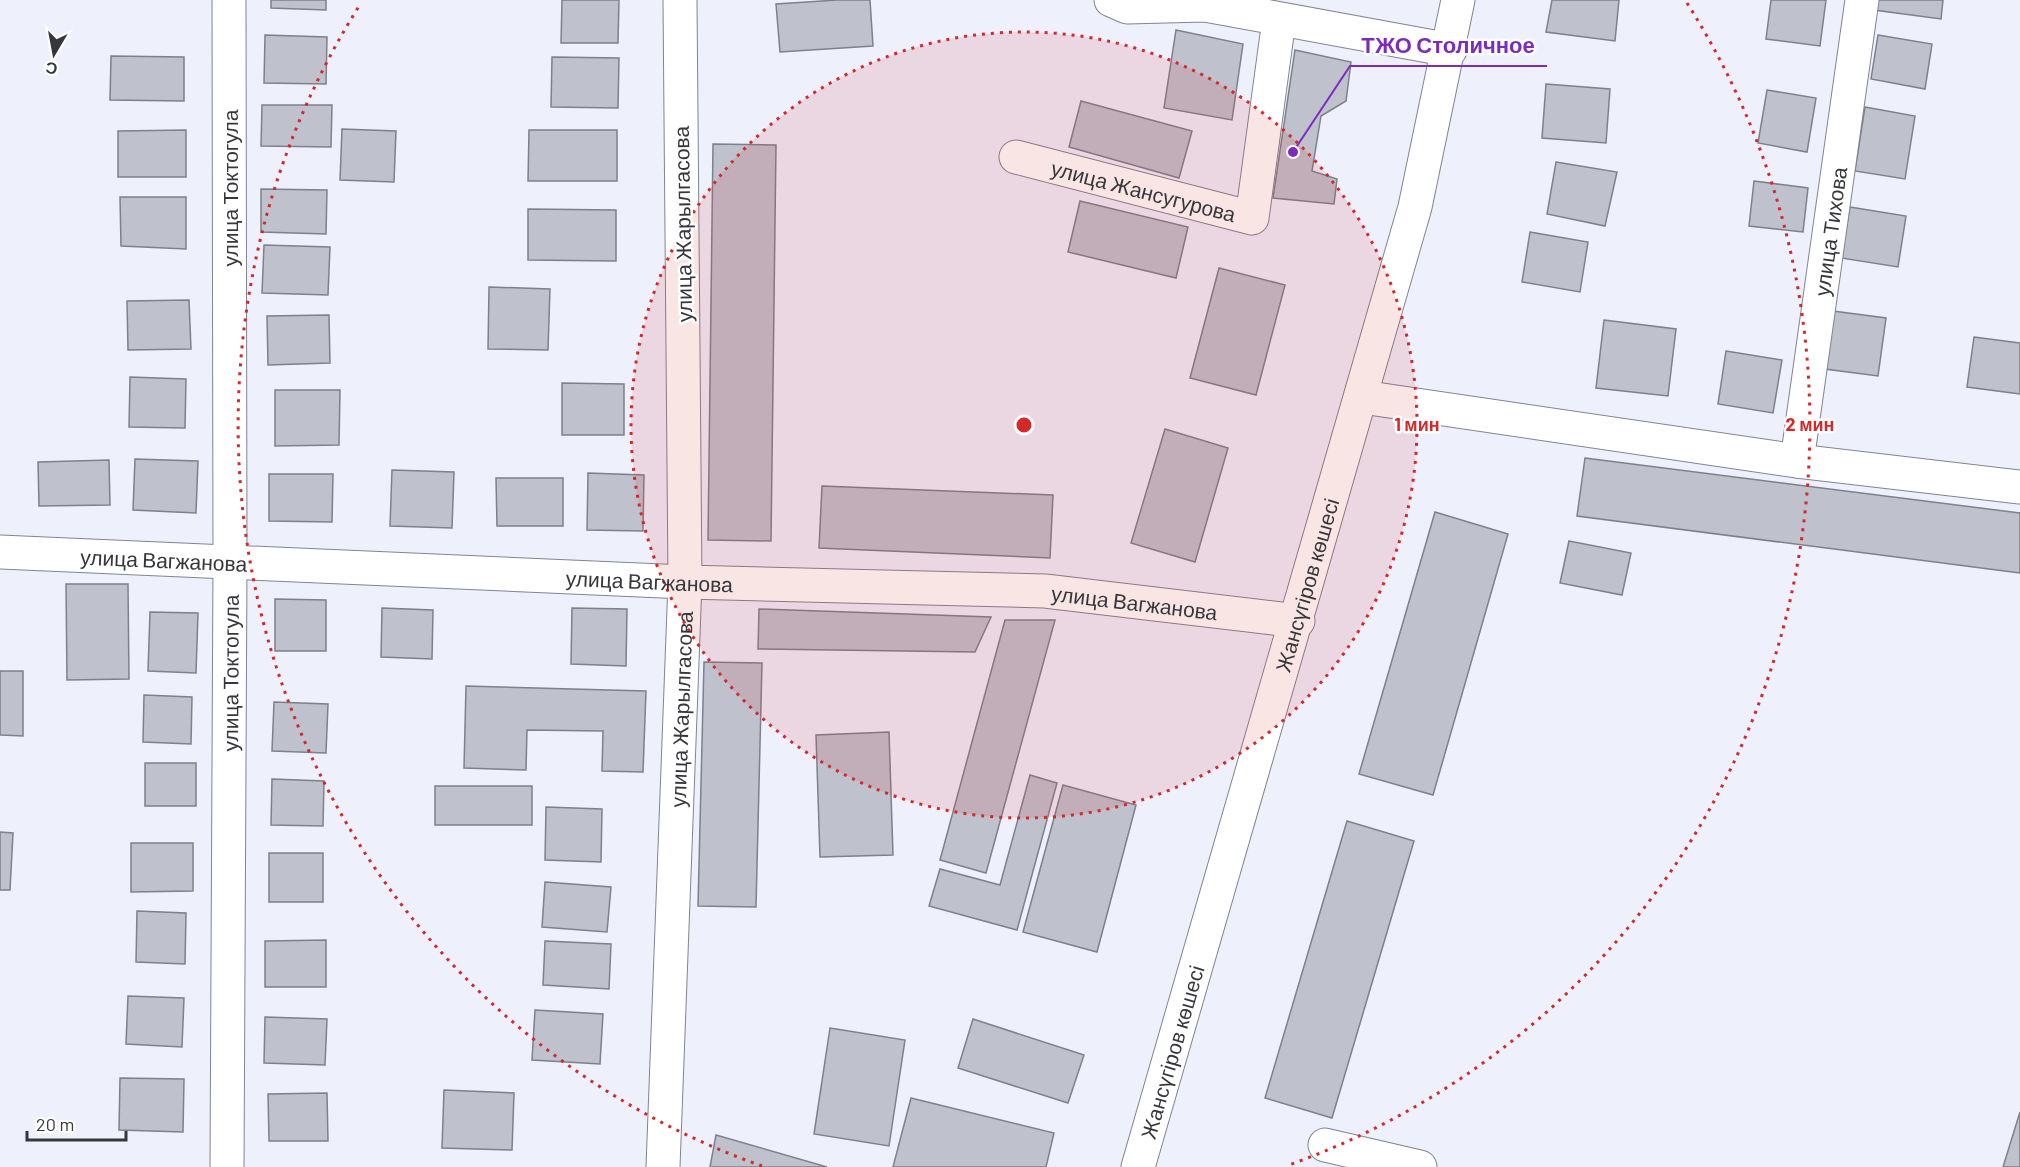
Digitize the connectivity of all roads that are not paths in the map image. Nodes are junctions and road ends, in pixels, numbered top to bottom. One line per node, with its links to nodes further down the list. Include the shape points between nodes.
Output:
1 (229, 0): 13 (street, улица Токтогула)
2 (680, 0): 14 (street, улица Жарылгасова)
3 (1111, 0): 6 (street, via 1127,7 1205,5)
4 (1458, 0): 7 (street, Жансүгіров көшесі)
5 (1862, 0): 10 (street, улица Тихова)
6 (1279, 20): 7 (street); 8 (street, улица Жансугурова, via 1252,218)
7 (1450, 50): 9 (street, Жансүгіров көшесі, via 1415,207)
8 (1016, 157)
9 (1362, 397): 10 (street); 15 (street, Жансүгіров көшесі)
10 (1797, 461): 11 (street)
11 (2020, 487)
12 (0, 552): 13 (street, улица Вагжанова)
13 (230, 563): 14 (street, улица Вагжанова); 17 (street, улица Токтогула)
14 (685, 582): 15 (street, улица Вагжанова, via 1045,591); 18 (street, улица Жарылгасова)
15 (1298, 621): 19 (street, Жансүгіров көшесі)
16 (1324, 1145): 20 (street)
17 (227, 1167)
18 (663, 1167)
19 (1138, 1167)
20 (1420, 1167)

